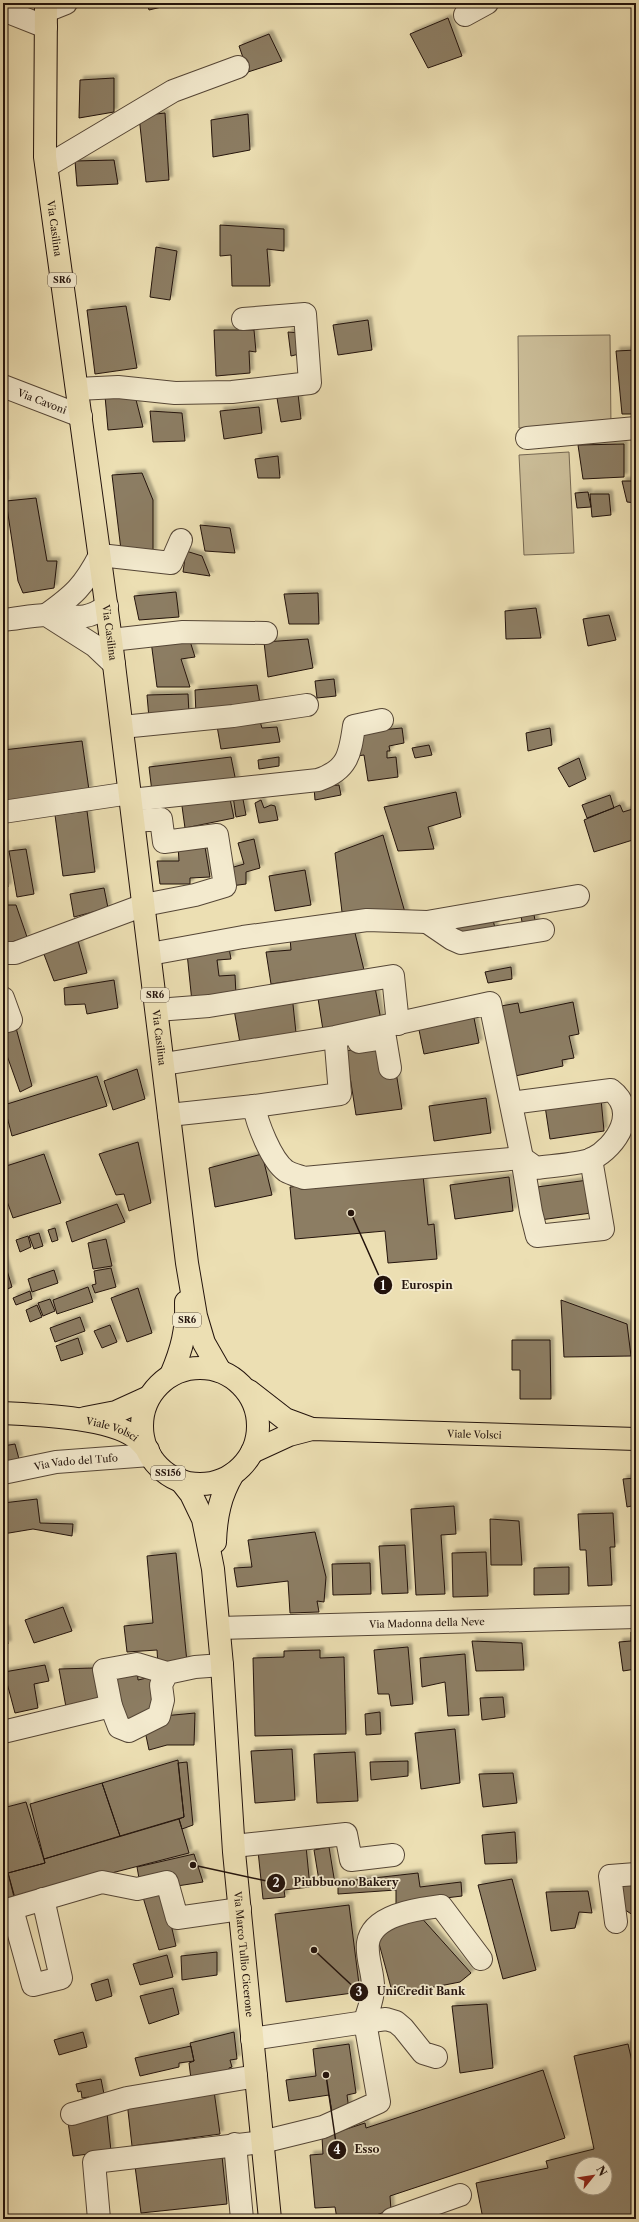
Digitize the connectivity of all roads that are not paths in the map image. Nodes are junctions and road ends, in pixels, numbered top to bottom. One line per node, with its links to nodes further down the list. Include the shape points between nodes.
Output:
1 (487, 3): 4 (street)
2 (3, 10): 3 (street)
3 (51, 11): 6 (main road, Via Casilina / SR6)
4 (465, 15)
5 (238, 67): 6 (street, via 173,91)
6 (47, 166): 9 (main road, Via Casilina / SR6)
7 (243, 319): 9 (street, via 305,314 310,384 232,392 175,393 118,386)
8 (3, 386): 10 (street, Via Cavoni)
9 (77, 388): 10 (main road, Via Casilina / SR6)
10 (81, 416): 14 (main road, Via Casilina / SR6)
11 (636, 428): 12 (street)
12 (527, 438)
13 (181, 540): 14 (street, via 171,563)
14 (100, 555): 15 (main road, Via Casilina / SR6); 16 (street, via 88,579 69,599)
15 (106, 606): 16 (street, via 92,602); 19 (main road, Via Casilina / SR6)
16 (46, 615): 17 (street); 20 (street, via 95,646)
17 (3, 620)
18 (266, 633): 19 (street, via 183,632)
19 (111, 640): 20 (main road, Via Casilina / SR6)
20 (114, 664): 23 (main road, Via Casilina / SR6)
21 (307, 705): 23 (street, via 233,716)
22 (382, 720): 24 (street, via 354,726 350,755 346,762 335,772 318,780)
23 (122, 727): 24 (main road, Via Casilina / SR6)
24 (132, 805): 25 (street); 27 (main road, Via Casilina / SR6); 27 (street, via 161,819 164,842 217,835 225,886)
25 (3, 812)
26 (578, 896): 28 (street)
27 (144, 905): 30 (street, via 15,953); 31 (main road, Via Casilina / SR6)
28 (427, 922): 29 (street, via 452,940 461,943); 31 (street, via 367,920 243,937)
29 (543, 930)
30 (3, 953)
31 (150, 954): 33 (main road, Via Casilina / SR6)
32 (3, 998): 34 (street, via 11,1020)
33 (157, 1010): 35 (street, via 209,1006 393,976); 37 (main road, Via Casilina / SR6)
34 (3, 1022)
35 (398, 1024): 37 (street); 39 (street, via 490,1003)
36 (336, 1046): 37 (street); 38 (street, via 384,1038); 40 (street, via 340,1094)
37 (164, 1068): 41 (main road, Via Casilina / SR6)
38 (390, 1068)
39 (511, 1104): 42 (street); 43 (street, via 593,1091 611,1090 620,1096 626,1118 621,1131 608,1146)
40 (254, 1106): 41 (street); 42 (street, via 258,1126 272,1152 286,1170 304,1178)
41 (169, 1115): 44 (main road, Via Casilina / SR6)
42 (522, 1158): 43 (street, via 536,1168); 43 (street, via 537,1236 603,1228)
43 (591, 1159)
44 (187, 1262): 45 (main road, Via Casilina / SR6, via 196,1316 204,1343); 46 (main road, Via Casilina / SR6, via 187,1319 182,1349)
45 (220, 1371): 46 (main road, SS156, via 204,1368 187,1369); 47 (main road, SS156, via 233,1377)
46 (171, 1375): 48 (main road, SS156, via 159,1384)
47 (243, 1387): 51 (main road, Viale Volsci / SS156, via 284,1418); 53 (main road, SS156, via 256,1411 258,1432)
48 (149, 1397): 50 (main road, Viale Volsci / SS156, via 116,1412); 54 (main road, SS156, via 143,1416 143,1436)
49 (3, 1413): 50 (main road, Viale Volsci / SS156)
50 (70, 1420): 54 (main road, Viale Volsci / SS156, via 100,1423 127,1433 136,1438)
51 (312, 1429): 52 (main road, Viale Volsci / SS156); 53 (main road, Viale Volsci / SS156, via 273,1440)
52 (636, 1439)
53 (252, 1452): 56 (main road, SS156)
54 (149, 1453): 55 (street, Via Vado del Tufo, via 56,1462); 57 (main road, SS156, via 163,1470)
55 (3, 1473)
56 (233, 1474): 57 (main road, SS156, via 216,1482 198,1484); 58 (main road, Via Marco Tullio Cicerone, via 222,1492 216,1518)
57 (180, 1480): 58 (main road, Via Marco Tullio Cicerone, via 192,1494 202,1519)
58 (213, 1569): 60 (main road, Via Marco Tullio Cicerone)
59 (636, 1617): 60 (street, Via Madonna della Neve)
60 (218, 1628): 61 (main road, Via Marco Tullio Cicerone)
61 (222, 1665): 62 (street, via 194,1667); 65 (main road, Via Marco Tullio Cicerone)
62 (167, 1673): 63 (street, via 137,1664 104,1670); 63 (street, via 161,1685 163,1700 158,1716 129,1731 119,1727)
63 (111, 1706): 64 (street)
64 (3, 1732)
65 (234, 1846): 66 (street, via 346,1834 351,1860); 69 (main road, Via Marco Tullio Cicerone)
66 (393, 1855)
67 (636, 1874): 71 (street, via 610,1876)
68 (43, 1899): 69 (street, via 102,1882 137,1889 167,1882 177,1918); 70 (street); 70 (street, via 62,1978 34,1985)
69 (240, 1909): 74 (main road, Via Marco Tullio Cicerone)
70 (7, 1910)
71 (616, 1922)
72 (481, 1959): 73 (street, via 441,1906 402,1912 385,1920 373,1932 368,1942 373,1990)
73 (365, 2022): 74 (street); 75 (street, via 386,2019 396,2022 423,2053); 78 (street, via 379,2102 323,2127)
74 (252, 2040): 76 (main road, Via Marco Tullio Cicerone)
75 (436, 2057)
76 (256, 2076): 77 (street, via 128,2098); 78 (main road, Via Marco Tullio Cicerone)
77 (72, 2114)
78 (262, 2142): 79 (street); 83 (main road, Via Marco Tullio Cicerone)
79 (235, 2144): 81 (street, via 94,2162); 82 (street)
80 (460, 2195): 84 (street)
81 (99, 2219)
82 (242, 2219)
83 (270, 2219)
84 (392, 2219)

